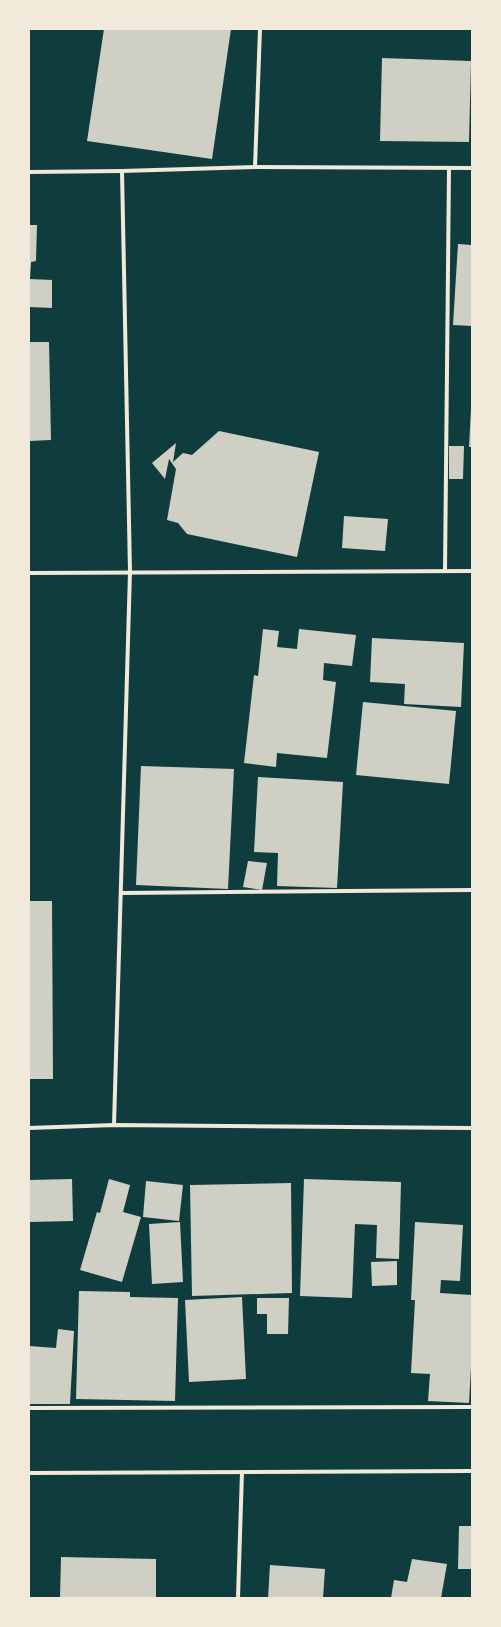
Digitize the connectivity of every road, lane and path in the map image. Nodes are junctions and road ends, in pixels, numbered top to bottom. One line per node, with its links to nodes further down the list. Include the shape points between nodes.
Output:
1 (260, 29): 2 (street)
2 (255, 167): 3 (street); 5 (street)
3 (450, 168): 4 (street); 7 (street)
4 (472, 168)
5 (122, 171): 6 (street); 9 (street)
6 (29, 172)
7 (445, 571): 8 (street); 9 (street)
8 (472, 571)
9 (130, 572): 10 (street); 12 (street)
10 (29, 573)
11 (472, 890): 12 (street)
12 (121, 893): 13 (street)
13 (114, 1125): 14 (street); 15 (street)
14 (29, 1128)
15 (472, 1128)
16 (472, 1407): 17 (street)
17 (29, 1408)
18 (472, 1471): 19 (street)
19 (242, 1472): 20 (street); 21 (street)
20 (29, 1473)
21 (238, 1598)

